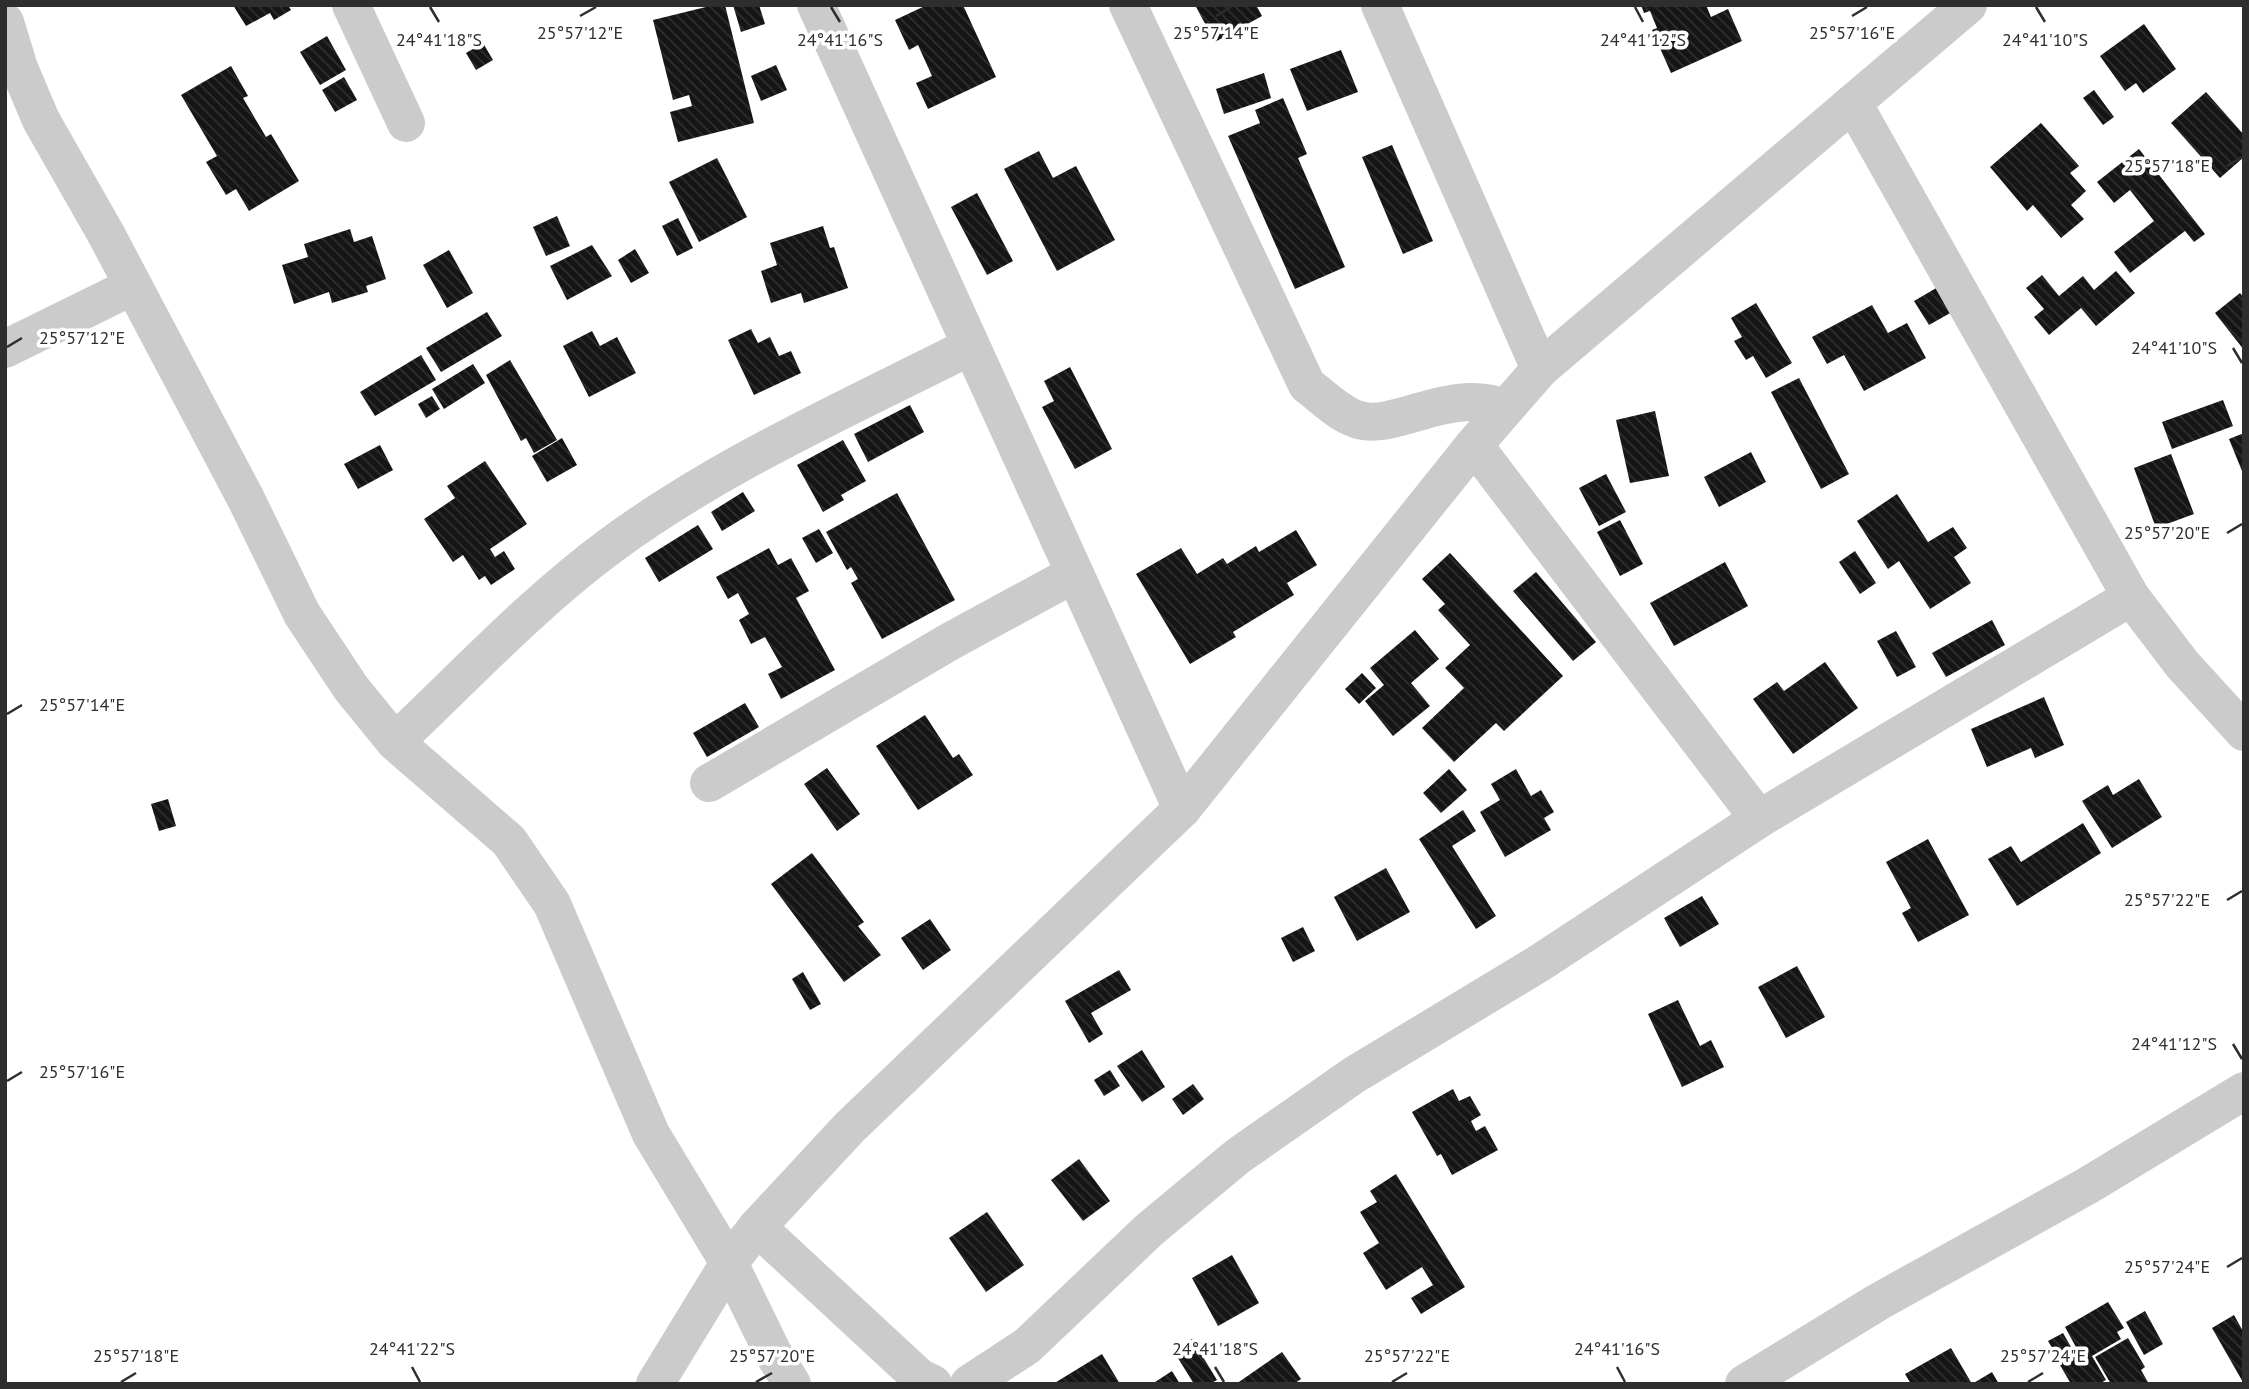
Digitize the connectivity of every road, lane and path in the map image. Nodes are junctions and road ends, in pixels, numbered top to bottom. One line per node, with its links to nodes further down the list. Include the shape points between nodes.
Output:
1 (351, 5): 8 (street)
2 (816, 5): 10 (street)
3 (1128, 5): 13 (street, via 1307,384 1344,413 1372,422 1466,400)
4 (1380, 5): 12 (street)
5 (1968, 5): 7 (street)
6 (5, 22): 9 (street, via 41,120)
7 (1853, 103): 12 (street); 16 (street)
8 (406, 123)
9 (133, 286): 11 (street); 18 (street, via 302,614 351,688)
10 (971, 346): 15 (street); 18 (street, via 760,453 610,546 551,594)
11 (5, 349)
12 (1541, 369): 13 (street)
13 (1505, 408): 14 (street)
14 (1474, 445): 20 (street); 21 (street)
15 (1074, 573): 19 (street); 20 (street)
16 (2131, 597): 17 (street, via 2182,664); 21 (street)
17 (2244, 732)
18 (395, 742): 24 (street, via 509,841 552,904 651,1134)
19 (709, 783)
20 (1182, 809): 23 (street, via 849,1128)
21 (1759, 819): 28 (street, via 1538,964 1354,1075 1249,1149 1149,1230 1027,1346)
22 (2244, 1091): 29 (street)
23 (757, 1227): 24 (street); 27 (street, via 919,1377)
24 (729, 1263): 25 (street); 26 (street)
25 (655, 1384)
26 (792, 1384)
27 (933, 1384)
28 (969, 1384)
29 (1744, 1384)

